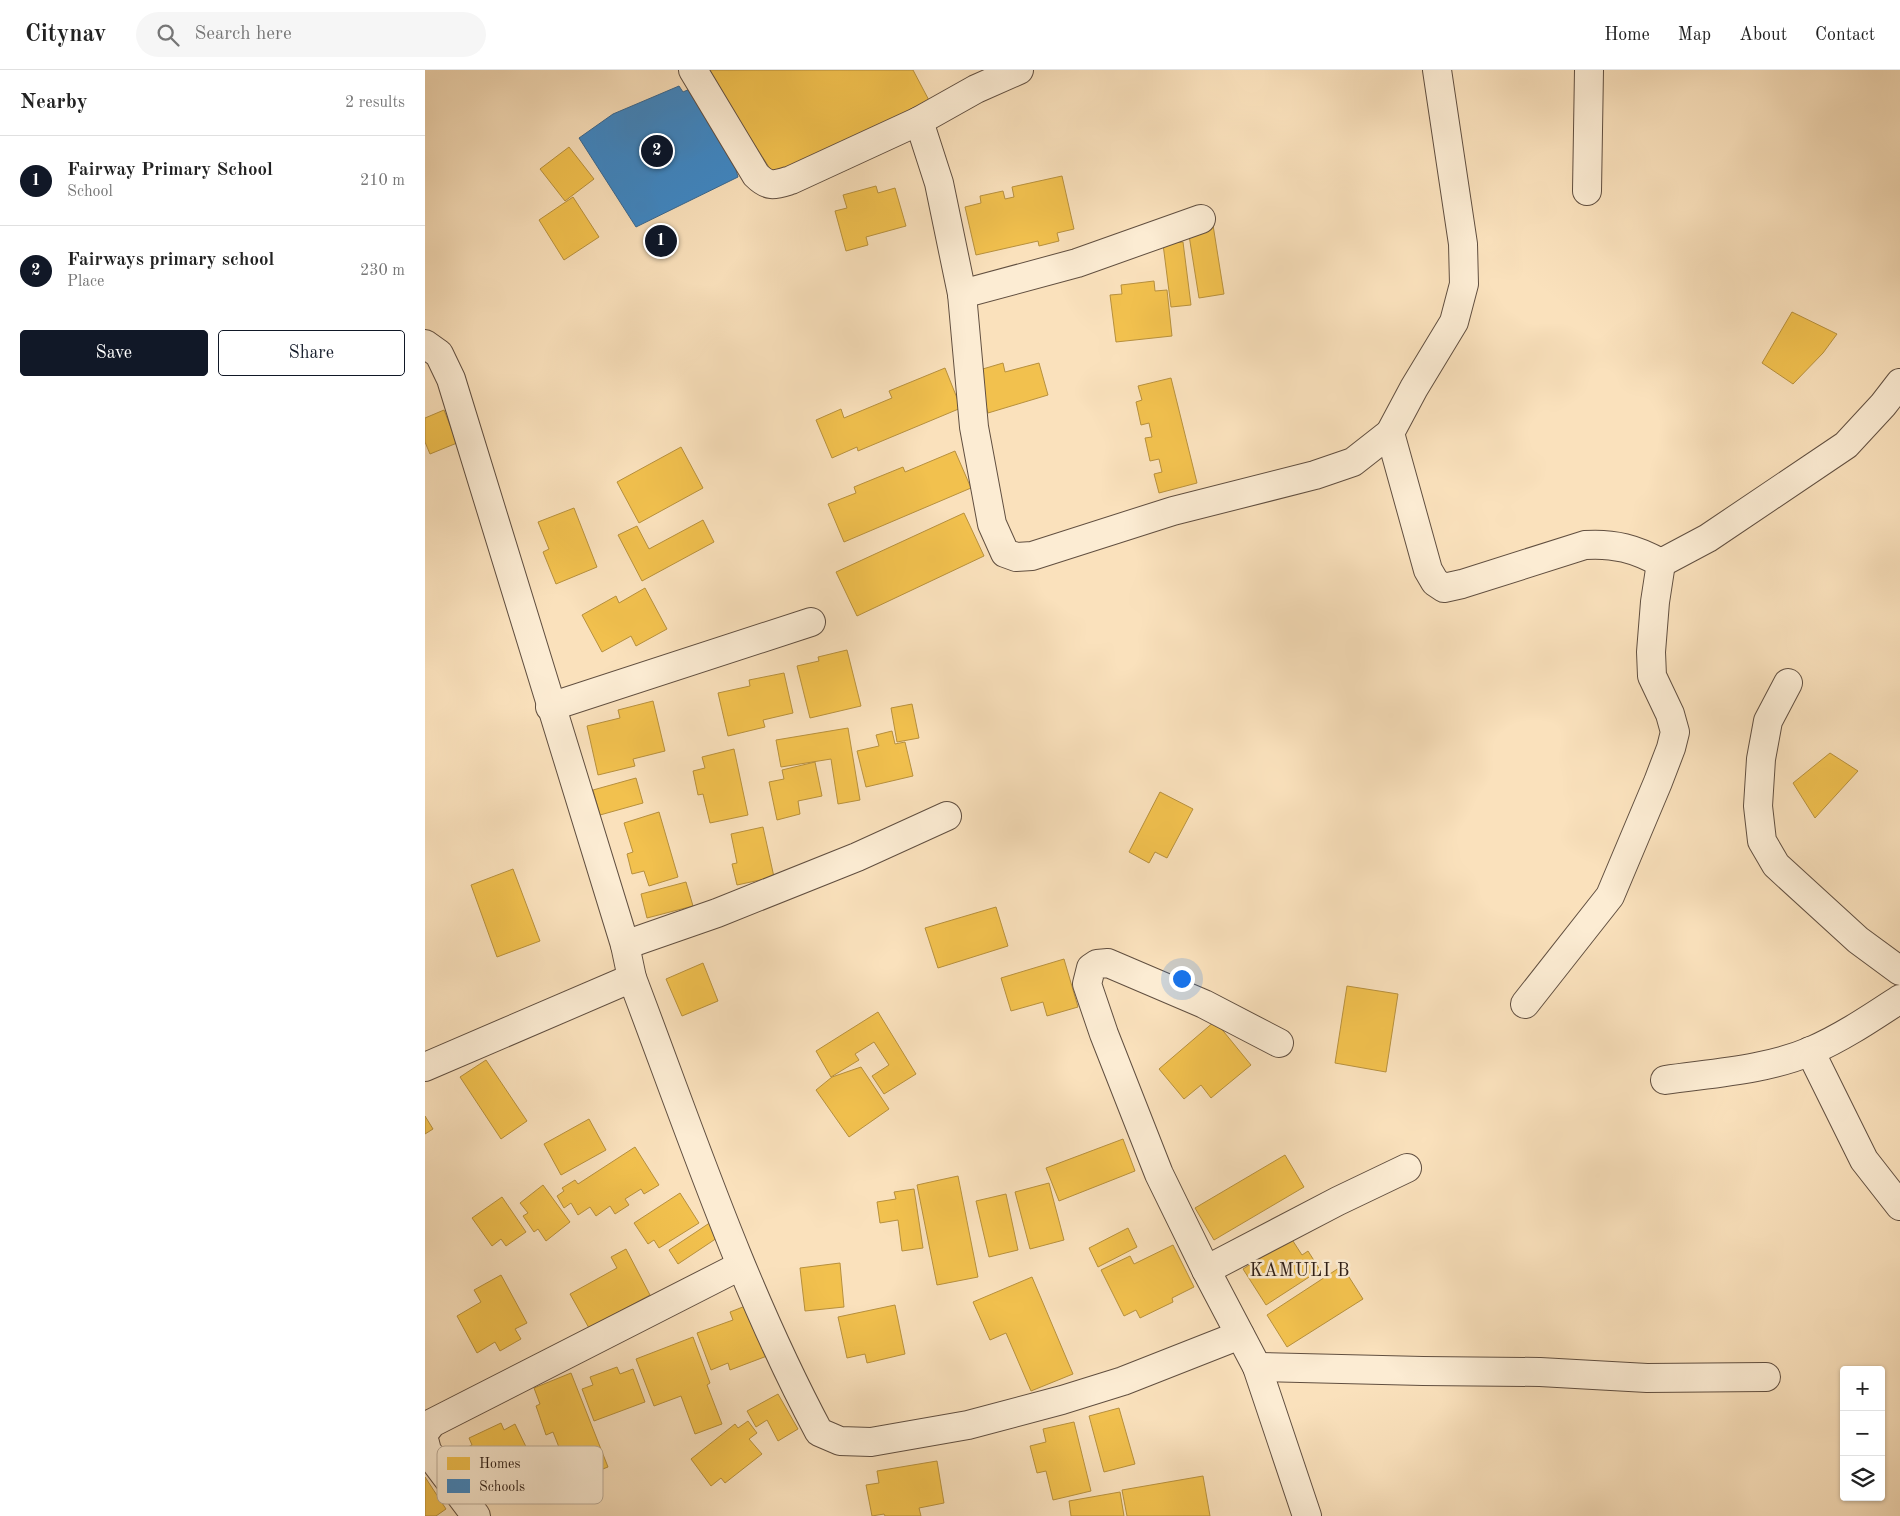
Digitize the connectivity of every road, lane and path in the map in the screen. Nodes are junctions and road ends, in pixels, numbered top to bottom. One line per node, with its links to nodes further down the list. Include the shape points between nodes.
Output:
1 (693, 70): 5 (street, via 756,175 764,183 775,185 791,180)
2 (1019, 70): 5 (street, via 976,89)
3 (1437, 70): 11 (street, via 1463,244 1464,284 1454,322)
4 (1589, 70): 6 (street)
5 (919, 121): 8 (street, via 939,183)
6 (1587, 191)
7 (1201, 219): 8 (street, via 1077,263)
8 (962, 294): 11 (street, via 974,427 992,524 1005,553 1016,557 1032,556 1173,511 1315,475 1353,462)
9 (425, 344): 15 (street, via 439,354 451,379)
10 (1900, 383): 12 (street, via 1846,445 1708,538)
11 (1391, 433): 12 (street, via 1429,570 1435,582 1444,588 1585,545 1605,544 1643,553)
12 (1661, 563): 21 (street, via 1653,618 1651,676 1675,732 1671,748 1610,896)
13 (811, 622): 15 (street)
14 (1788, 683): 18 (street, via 1768,722 1761,759 1758,806 1761,841 1776,866 1858,940)
15 (550, 707): 17 (street)
16 (947, 816): 17 (street, via 717,913)
17 (625, 945): 19 (street)
18 (1900, 971)
19 (632, 978): 24 (street); 28 (street)
20 (1900, 999): 23 (street, via 1853,1030)
21 (1525, 1004)
22 (1279, 1043): 29 (street, via 1204,1004 1108,963 1097,964 1089,973 1087,984 1104,1034 1159,1174)
23 (1809, 1051): 25 (street, via 1766,1064); 27 (street, via 1864,1160)
24 (425, 1067)
25 (1665, 1080)
26 (1407, 1168): 29 (street)
27 (1900, 1206)
28 (740, 1266): 30 (street, via 819,1432 840,1441 871,1442 968,1425 1123,1381); 33 (street, via 432,1423)
29 (1206, 1270): 30 (street)
30 (1241, 1335): 31 (street)
31 (1257, 1367): 32 (street, via 1540,1372 1647,1378); 38 (street)
32 (1766, 1377)
33 (425, 1432)
34 (425, 1442): 35 (street, via 427,1451)
35 (437, 1464)
36 (467, 1504): 37 (street)
37 (476, 1516)
38 (1307, 1516)

